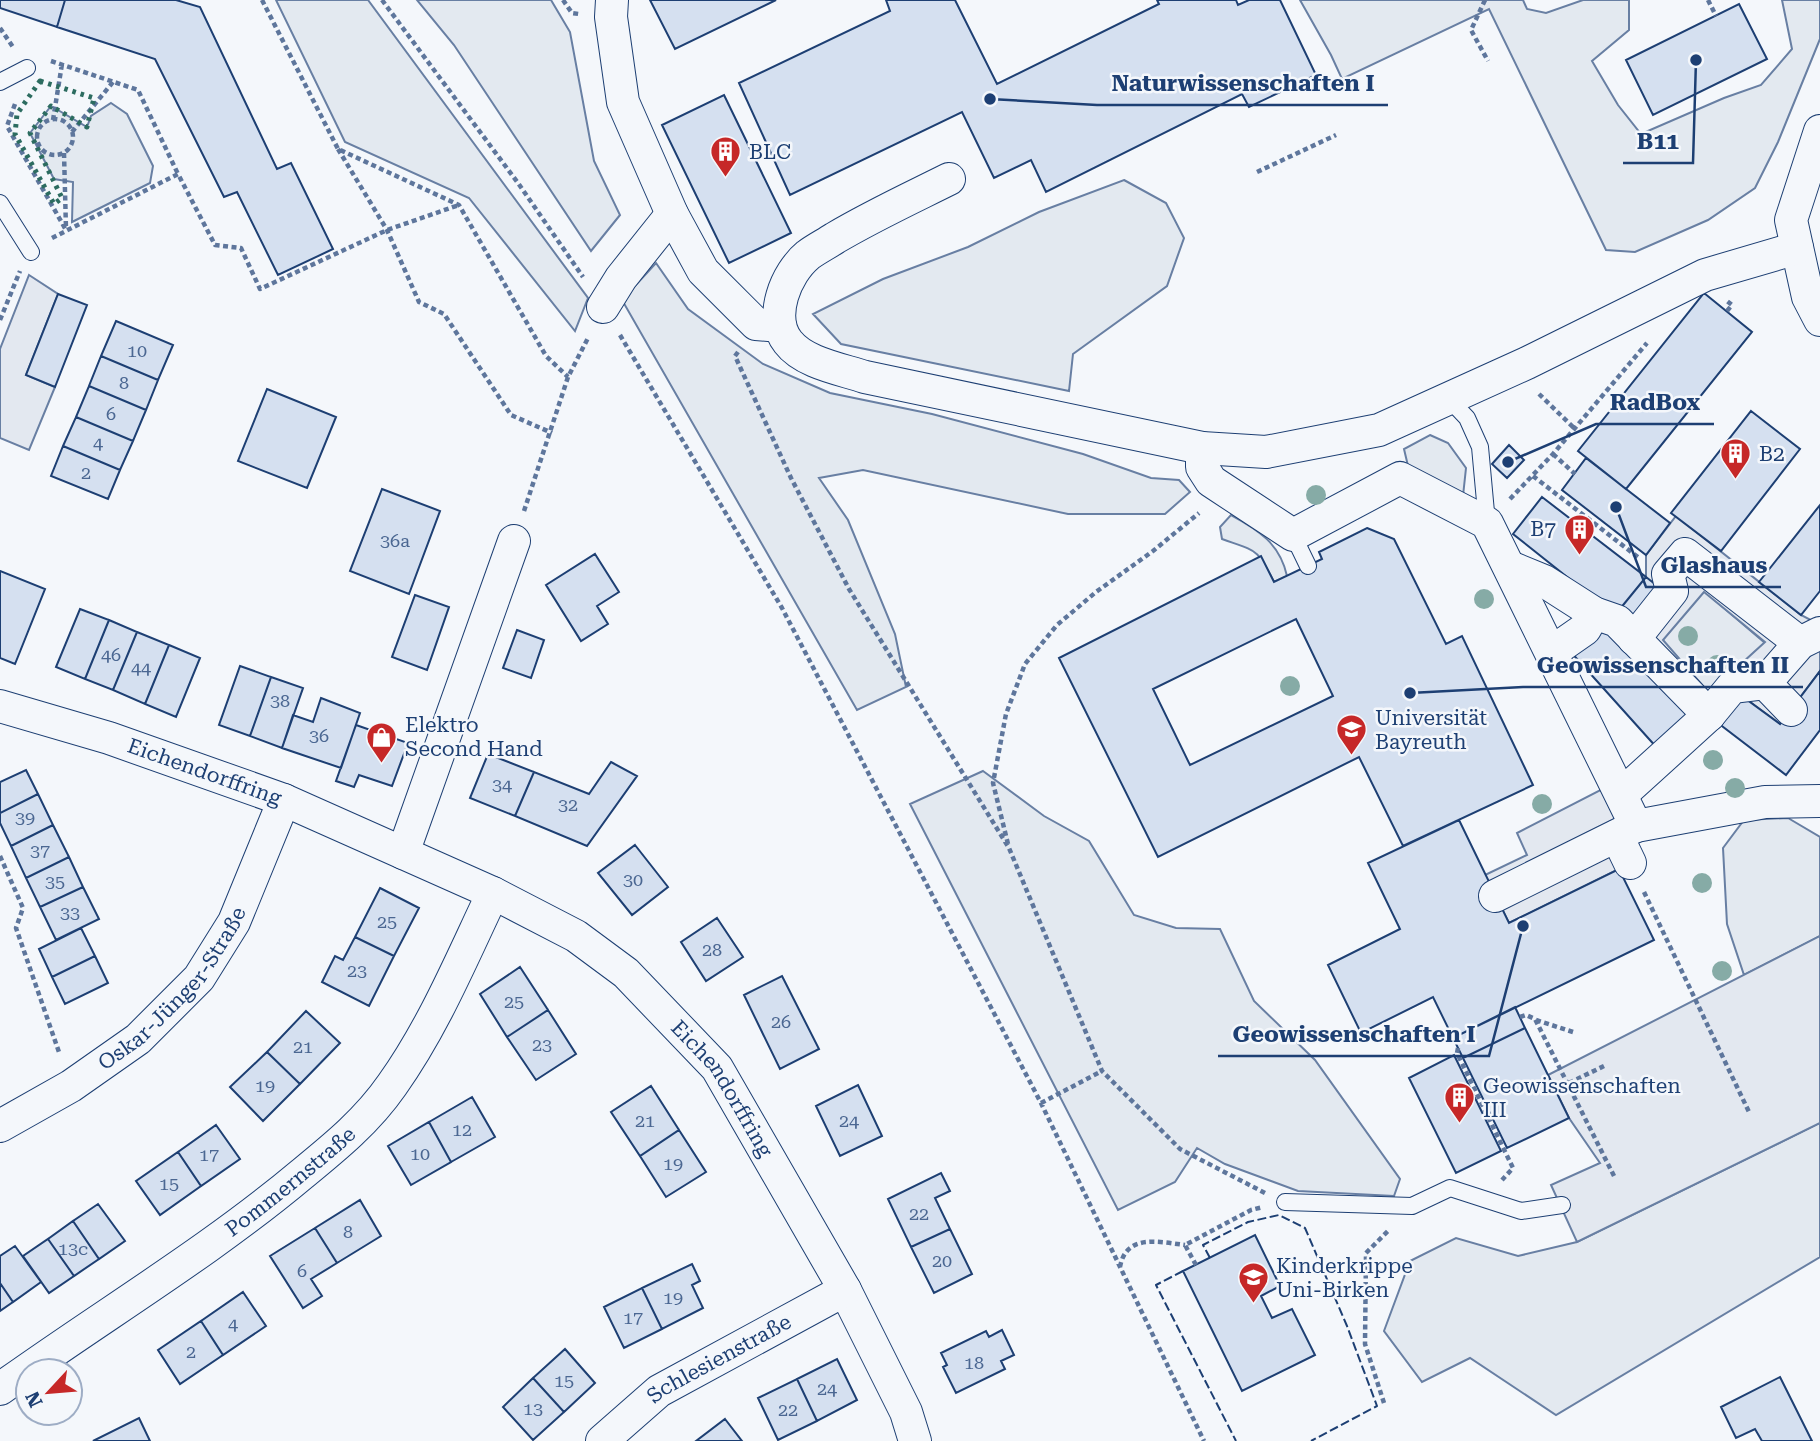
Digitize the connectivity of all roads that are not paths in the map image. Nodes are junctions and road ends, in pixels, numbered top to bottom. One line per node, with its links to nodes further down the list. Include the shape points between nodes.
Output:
1 (612, 0): 7 (street, via 623,102)
2 (27, 68): 3 (lane)
3 (0, 82)
4 (1820, 131): 8 (street, via 1791,220)
5 (949, 179): 12 (street, via 807,256 788,282)
6 (0, 203): 9 (lane)
7 (672, 214): 10 (street); 12 (street, via 703,271)
8 (1797, 248): 11 (street, via 1808,297); 13 (street, via 1705,275)
9 (31, 252)
10 (603, 307)
11 (1820, 320)
12 (768, 325): 14 (street, via 802,354 865,377)
13 (1449, 398): 14 (street, via 1378,430 1266,452); 15 (lane, via 1467,418 1480,447)
14 (1202, 448): 16 (street, via 1202,467 1211,481)
15 (1487, 523): 16 (street, via 1400,478); 19 (street)
16 (1293, 535): 18 (lane)
17 (514, 541): 32 (street)
18 (1308, 566)
19 (1510, 567): 20 (street, via 1544,581); 23 (street)
20 (1594, 613): 22 (street, via 1617,621); 23 (street, via 1585,629)
21 (1810, 638): 22 (street, via 1672,558 1672,591); 24 (street)
22 (1634, 639): 27 (street)
23 (1552, 652): 28 (street)
24 (1765, 683): 26 (street); 27 (street, via 1732,687)
25 (0, 706): 29 (street, Eichendorffring, via 109,738)
26 (1791, 710)
27 (1709, 715): 28 (street)
28 (1622, 794): 31 (street)
29 (284, 800): 32 (street, Eichendorffring); 35 (street, Oskar-Jünger-Straße, via 234,922 199,978 138,1039 71,1086)
30 (1820, 802): 31 (street, via 1765,802)
31 (1628, 842): 34 (street)
32 (403, 853): 33 (street, Eichendorffring)
33 (493, 893): 38 (street, Eichendorffring, via 576,936 626,973 717,1068); 39 (street, Pommernstraße, via 438,1010 392,1086 351,1134 261,1208)
34 (1495, 896)
35 (0, 1126)
36 (1285, 1202): 37 (lane, via 1412,1206 1450,1188 1521,1211)
37 (1562, 1205)
38 (845, 1290): 40 (street, Schlesienstraße, via 659,1391); 41 (street, Eichendorffring, via 906,1412)
39 (0, 1389)
40 (602, 1441)
41 (915, 1441)

